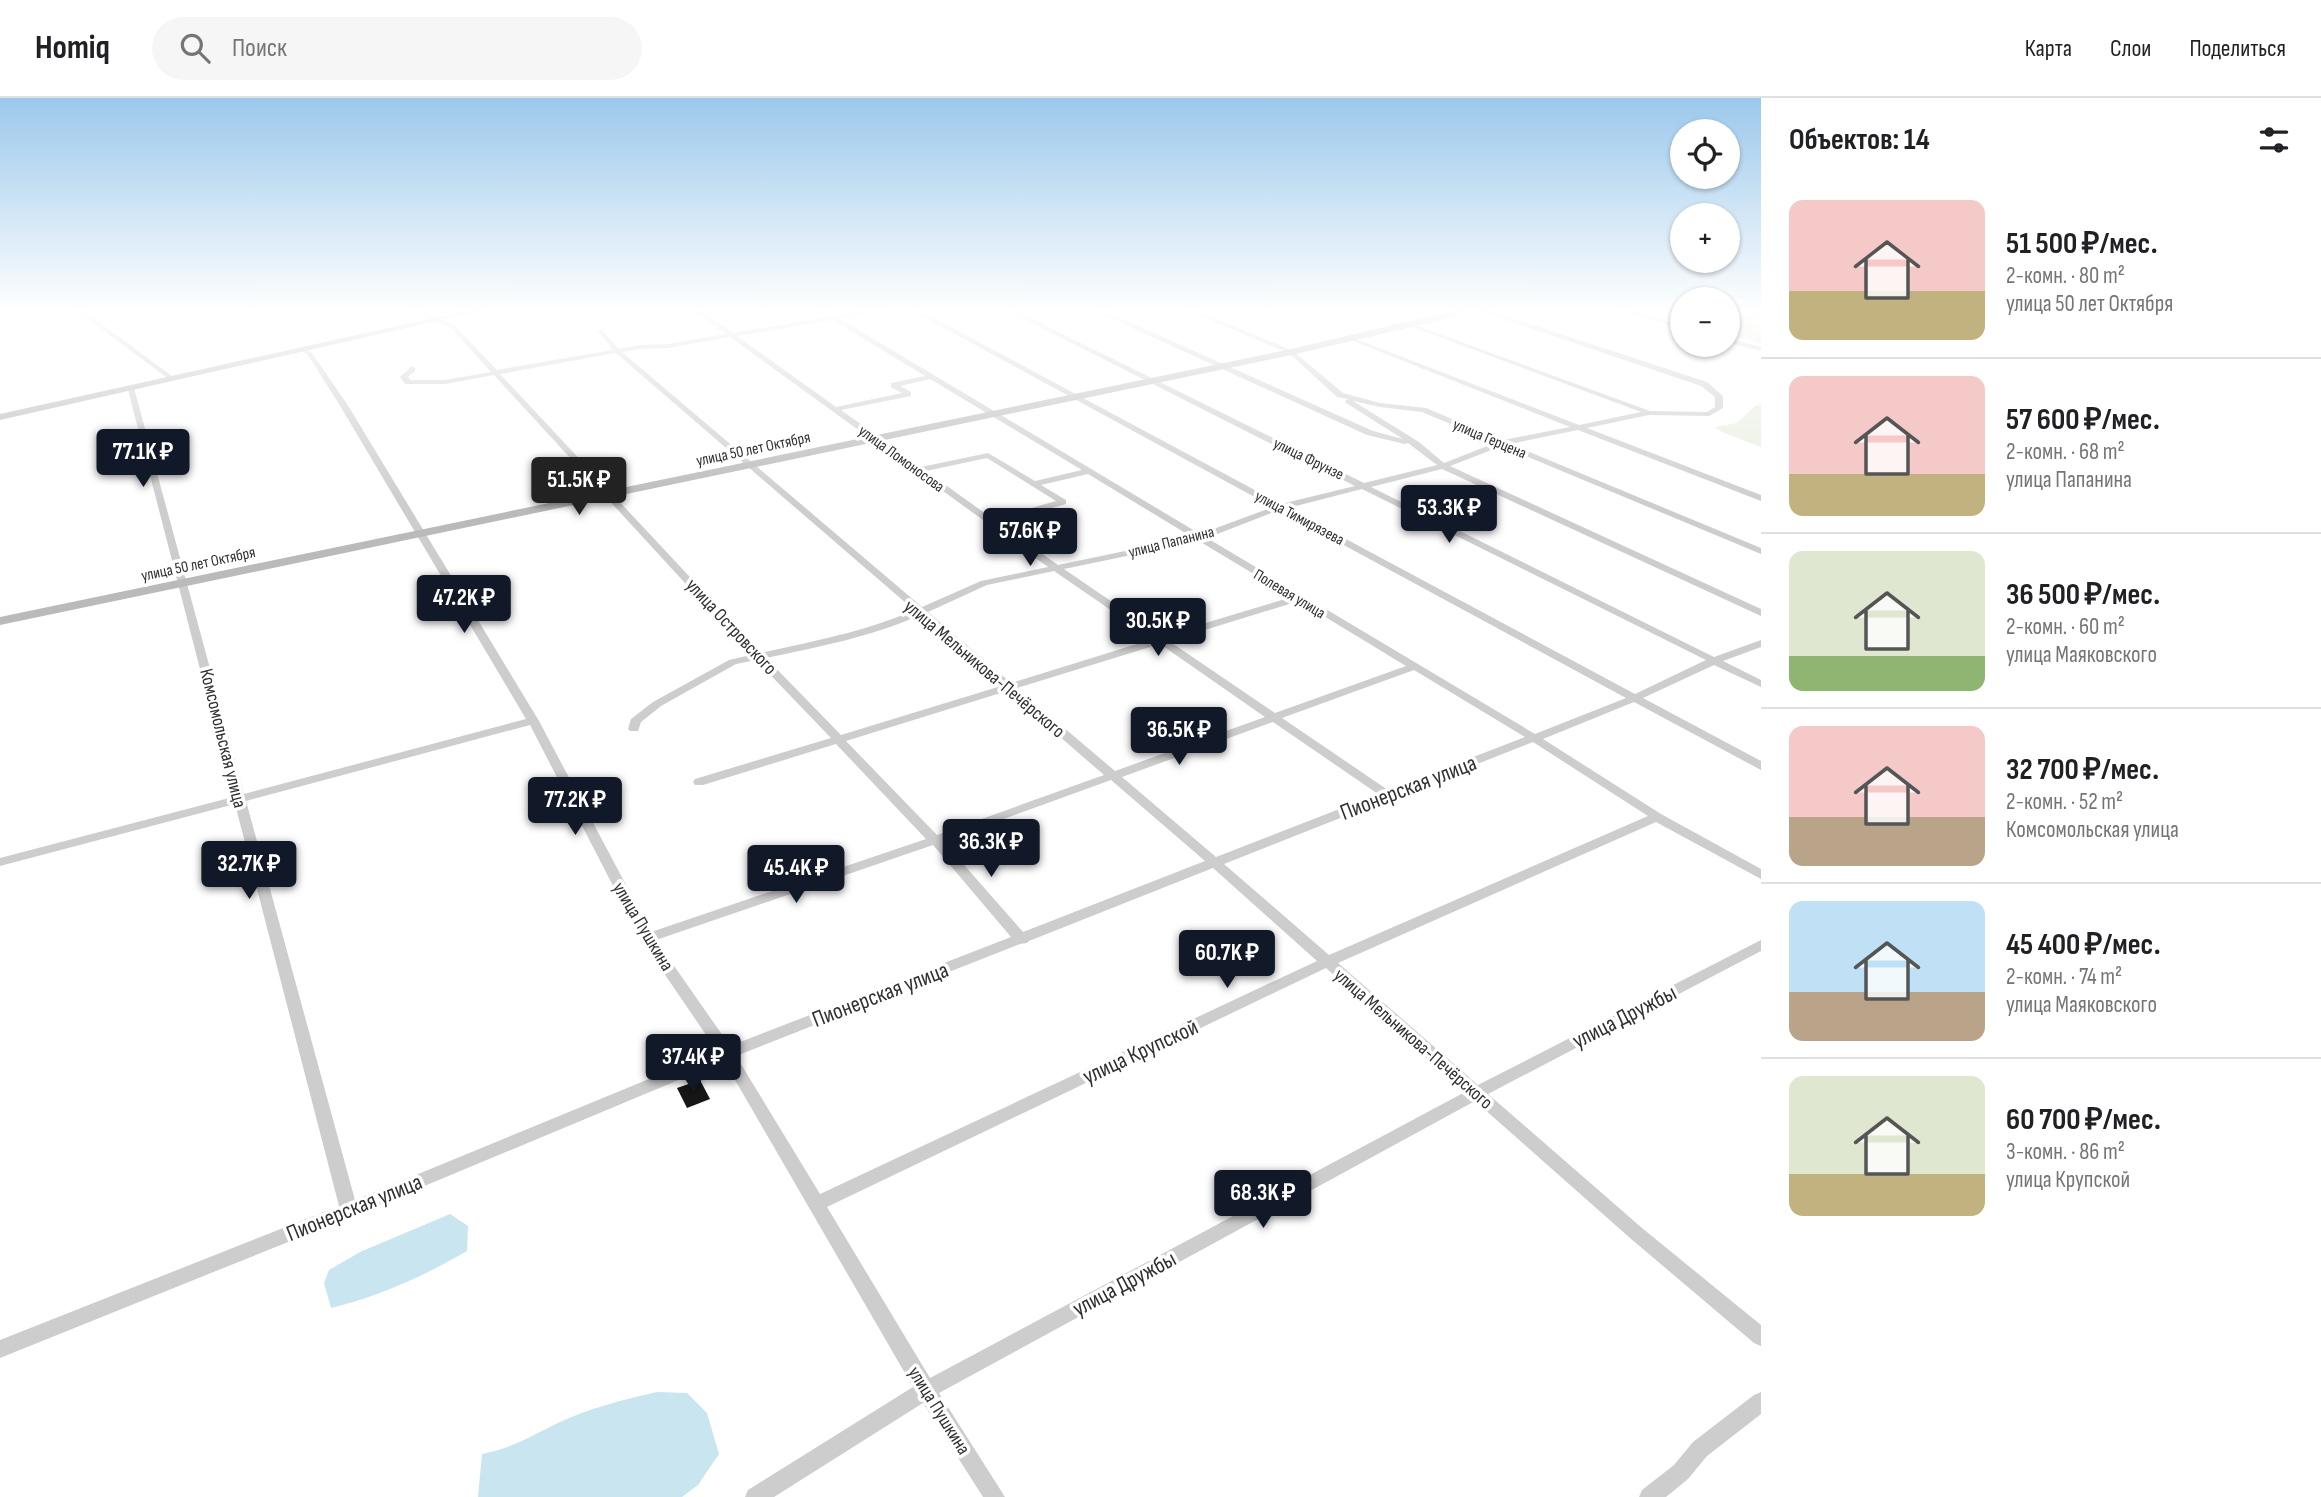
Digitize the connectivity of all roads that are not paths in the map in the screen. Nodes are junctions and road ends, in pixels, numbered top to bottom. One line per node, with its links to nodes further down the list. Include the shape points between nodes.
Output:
1 (166, 374): 19 (street)
2 (193, 374): 19 (street)
3 (322, 374): 42 (street, улица Пушкина)
4 (408, 374): 5 (street, via 404,377 408,382 423,384)
5 (488, 374)
6 (498, 374): 38 (street, улица Островского)
7 (644, 374): 32 (street, улица Мельникова-Печёрского)
8 (787, 374): 24 (street, улица Ломоносова)
9 (929, 374): 18 (street, Полевая улица)
10 (1035, 374): 23 (street, улица Тимирязева)
11 (1137, 374): 20 (street, улица Фрунзе)
12 (1182, 374): 20 (street, улица 50 лет Октября)
13 (1240, 374): 31 (street, via 1370,433)
14 (1316, 374): 22 (street, улица Герцена)
15 (1443, 374): 28 (street)
16 (1544, 374): 26 (street)
17 (1675, 374): 26 (street, улица Папанина, via 1704,384 1719,396 1719,408 1709,414)
18 (932, 376): 24 (street, via 894,385 908,394); 25 (street, Полевая улица)
19 (172, 379): 21 (street)
20 (1150, 381): 23 (street, улица 50 лет Октября); 37 (street, улица Фрунзе)
21 (130, 388): 27 (street); 46 (street, Комсомольская улица)
22 (1340, 395): 30 (street, улица Герцена, via 1423,410); 31 (street)
23 (1076, 396): 25 (street, улица 50 лет Октября); 40 (street, улица Тимирязева)
24 (835, 409): 29 (street, улица Ломоносова)
25 (994, 413): 29 (street, улица 50 лет Октября); 35 (street, Полевая улица)
26 (1649, 413): 28 (street, улица Папанина)
27 (0, 417)
28 (1579, 426): 30 (street, улица Папанина); 39 (street)
29 (876, 438): 32 (street, улица 50 лет Октября); 34 (street, улица Ломоносова)
30 (1502, 443): 33 (street, улица Папанина); 44 (street, улица Герцена)
31 (1416, 444): 33 (street)
32 (748, 465): 38 (street, улица 50 лет Октября); 48 (street, улица Мельникова-Печёрского)
33 (1443, 466): 37 (street, улица Папанина); 49 (street)
34 (919, 470): 36 (street, via 988,455); 41 (street, улица Ломоносова)
35 (1089, 471): 36 (street); 43 (street, Полевая улица)
36 (1034, 484): 41 (street, via 1063,502)
37 (1366, 487): 40 (street, улица Папанина); 54 (street, улица Фрунзе)
38 (611, 494): 42 (street, улица 50 лет Октября); 53 (street, улица Островского)
39 (1761, 498)
40 (1280, 507): 43 (street, улица Папанина); 58 (street, улица Тимирязева)
41 (991, 522): 45 (street, улица Ломоносова)
42 (421, 533): 46 (street, улица 50 лет Октября); 60 (street, улица Пушкина)
43 (1198, 538): 45 (street, улица Папанина); 47 (street, Полевая улица)
44 (1761, 551)
45 (1056, 568): 48 (street, улица Папанина, via 984,583); 51 (street, улица Ломоносова)
46 (184, 582): 50 (street, улица 50 лет Октября); 68 (street, Комсомольская улица)
47 (1298, 598): 51 (street); 55 (street, Полевая улица)
48 (918, 611): 53 (street, улица Папанина, via 848,637); 57 (street, улица Мельникова-Печёрского)
49 (1761, 613)
50 (0, 621)
51 (1161, 641): 57 (street); 59 (street, улица Ломоносова)
52 (1761, 643): 54 (street, Пионерская улица)
53 (758, 655): 61 (street, улица Папанина, via 733,662 657,704 635,721); 63 (street, улица Островского)
54 (1715, 660): 56 (street, улица Фрунзе); 58 (street, Пионерская улица)
55 (1413, 667): 59 (street); 62 (street, Полевая улица)
56 (1761, 684)
57 (1008, 688): 63 (street); 65 (street, улица Мельникова-Печёрского)
58 (1635, 698): 62 (street, Пионерская улица); 64 (street, улица Тимирязева)
59 (1272, 717): 65 (street); 67 (street, улица Ломоносова)
60 (533, 721): 68 (street); 74 (street, улица Пушкина)
61 (634, 729)
62 (1534, 737): 67 (street, Пионерская улица); 69 (street, Полевая улица)
63 (838, 739): 66 (street); 70 (street, улица Островского)
64 (1761, 766)
65 (1110, 775): 70 (street); 72 (street, улица Мельникова-Печёрского)
66 (699, 782)
67 (1387, 796): 72 (street, Пионерская улица)
68 (240, 799): 71 (street); 81 (street, Комсомольская улица)
69 (1657, 817): 73 (street, Полевая улица); 77 (street, улица Крупской)
70 (935, 840): 74 (street); 75 (street, улица Островского)
71 (0, 862)
72 (1214, 862): 75 (street, Пионерская улица); 77 (street, улица Мельникова-Печёрского)
73 (1761, 876)
74 (647, 938): 78 (street, улица Пушкина)
75 (1022, 940): 78 (street, Пионерская улица)
76 (1761, 945): 79 (street, улица Дружбы)
77 (1327, 962): 79 (street, улица Мельникова-Печёрского); 80 (street, улица Крупской)
78 (727, 1053): 80 (street, улица Пушкина); 81 (street, Пионерская улица)
79 (1476, 1093): 82 (street, улица Мельникова-Печёрского); 85 (street, улица Дружбы)
80 (816, 1204): 85 (street, улица Пушкина)
81 (349, 1210): 84 (street, Пионерская улица)
82 (1636, 1233): 83 (street)
83 (1761, 1337)
84 (0, 1349)
85 (926, 1390): 87 (street, улица Дружбы); 88 (street, улица Пушкина)
86 (1761, 1402): 89 (street, via 1700,1449 1681,1472)
87 (755, 1497)
88 (995, 1497)
89 (1649, 1497)

